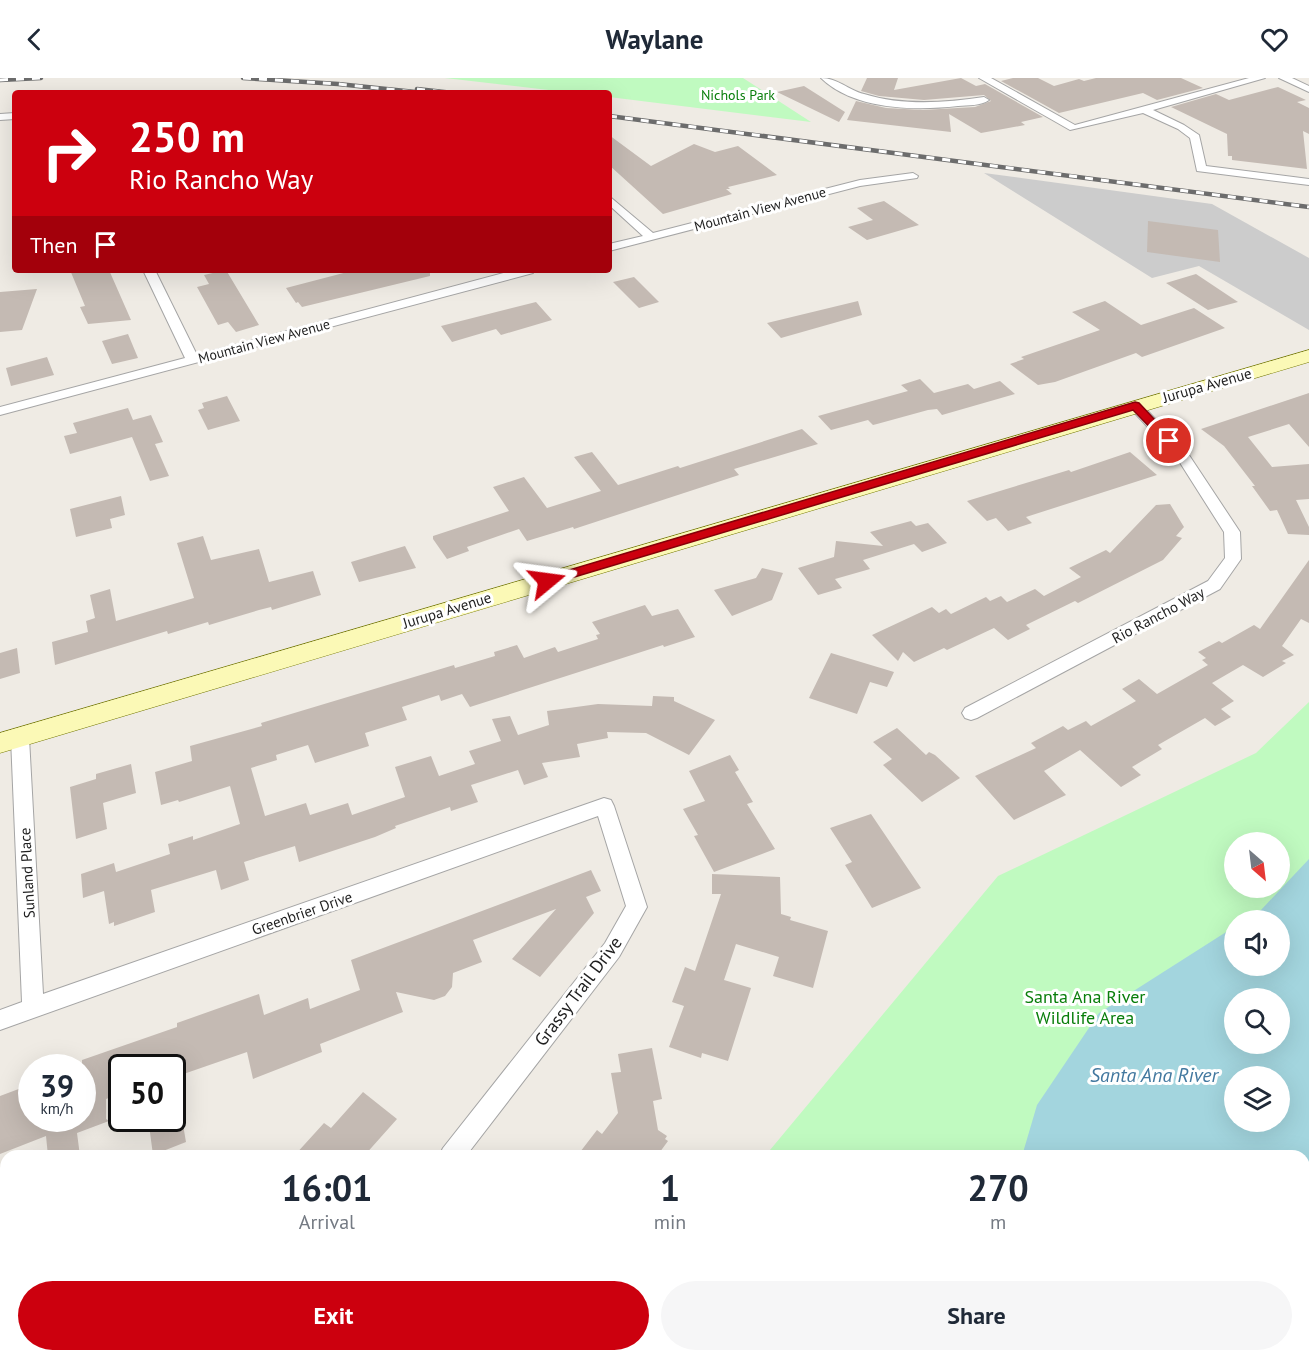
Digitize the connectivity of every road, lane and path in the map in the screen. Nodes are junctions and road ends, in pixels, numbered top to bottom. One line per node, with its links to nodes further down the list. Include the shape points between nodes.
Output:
1 (826, 78): 6 (street, via 860,96 878,100 946,105)
2 (984, 78): 7 (street, via 1074,128)
3 (1260, 78): 7 (street)
4 (1284, 78): 5 (street)
5 (1309, 89)
6 (984, 100)
7 (1143, 109): 9 (street, via 1195,137 1201,169)
8 (913, 176): 11 (street, Mountain View Avenue, via 860,183)
9 (1309, 182)
10 (612, 202): 11 (street)
11 (651, 237): 12 (street, Mountain View Avenue)
12 (612, 247)
13 (150, 273): 16 (street)
14 (518, 273): 16 (street, Mountain View Avenue)
15 (1309, 356): 17 (main road, Jurupa Avenue)
16 (193, 360): 18 (street, Mountain View Avenue)
17 (1135, 406): 19 (street, Rio Rancho Way, via 1182,455 1232,532 1233,559 1214,585); 20 (main road, Jurupa Avenue)
18 (0, 411)
19 (970, 713)
20 (10, 740): 22 (street, Sunland Place)
21 (604, 807): 22 (street, Greenbrier Drive); 24 (street, Grassy Trail Drive, via 637,907 612,950)
22 (33, 1008): 23 (street, Greenbrier Drive)
23 (0, 1020)
24 (456, 1150)

